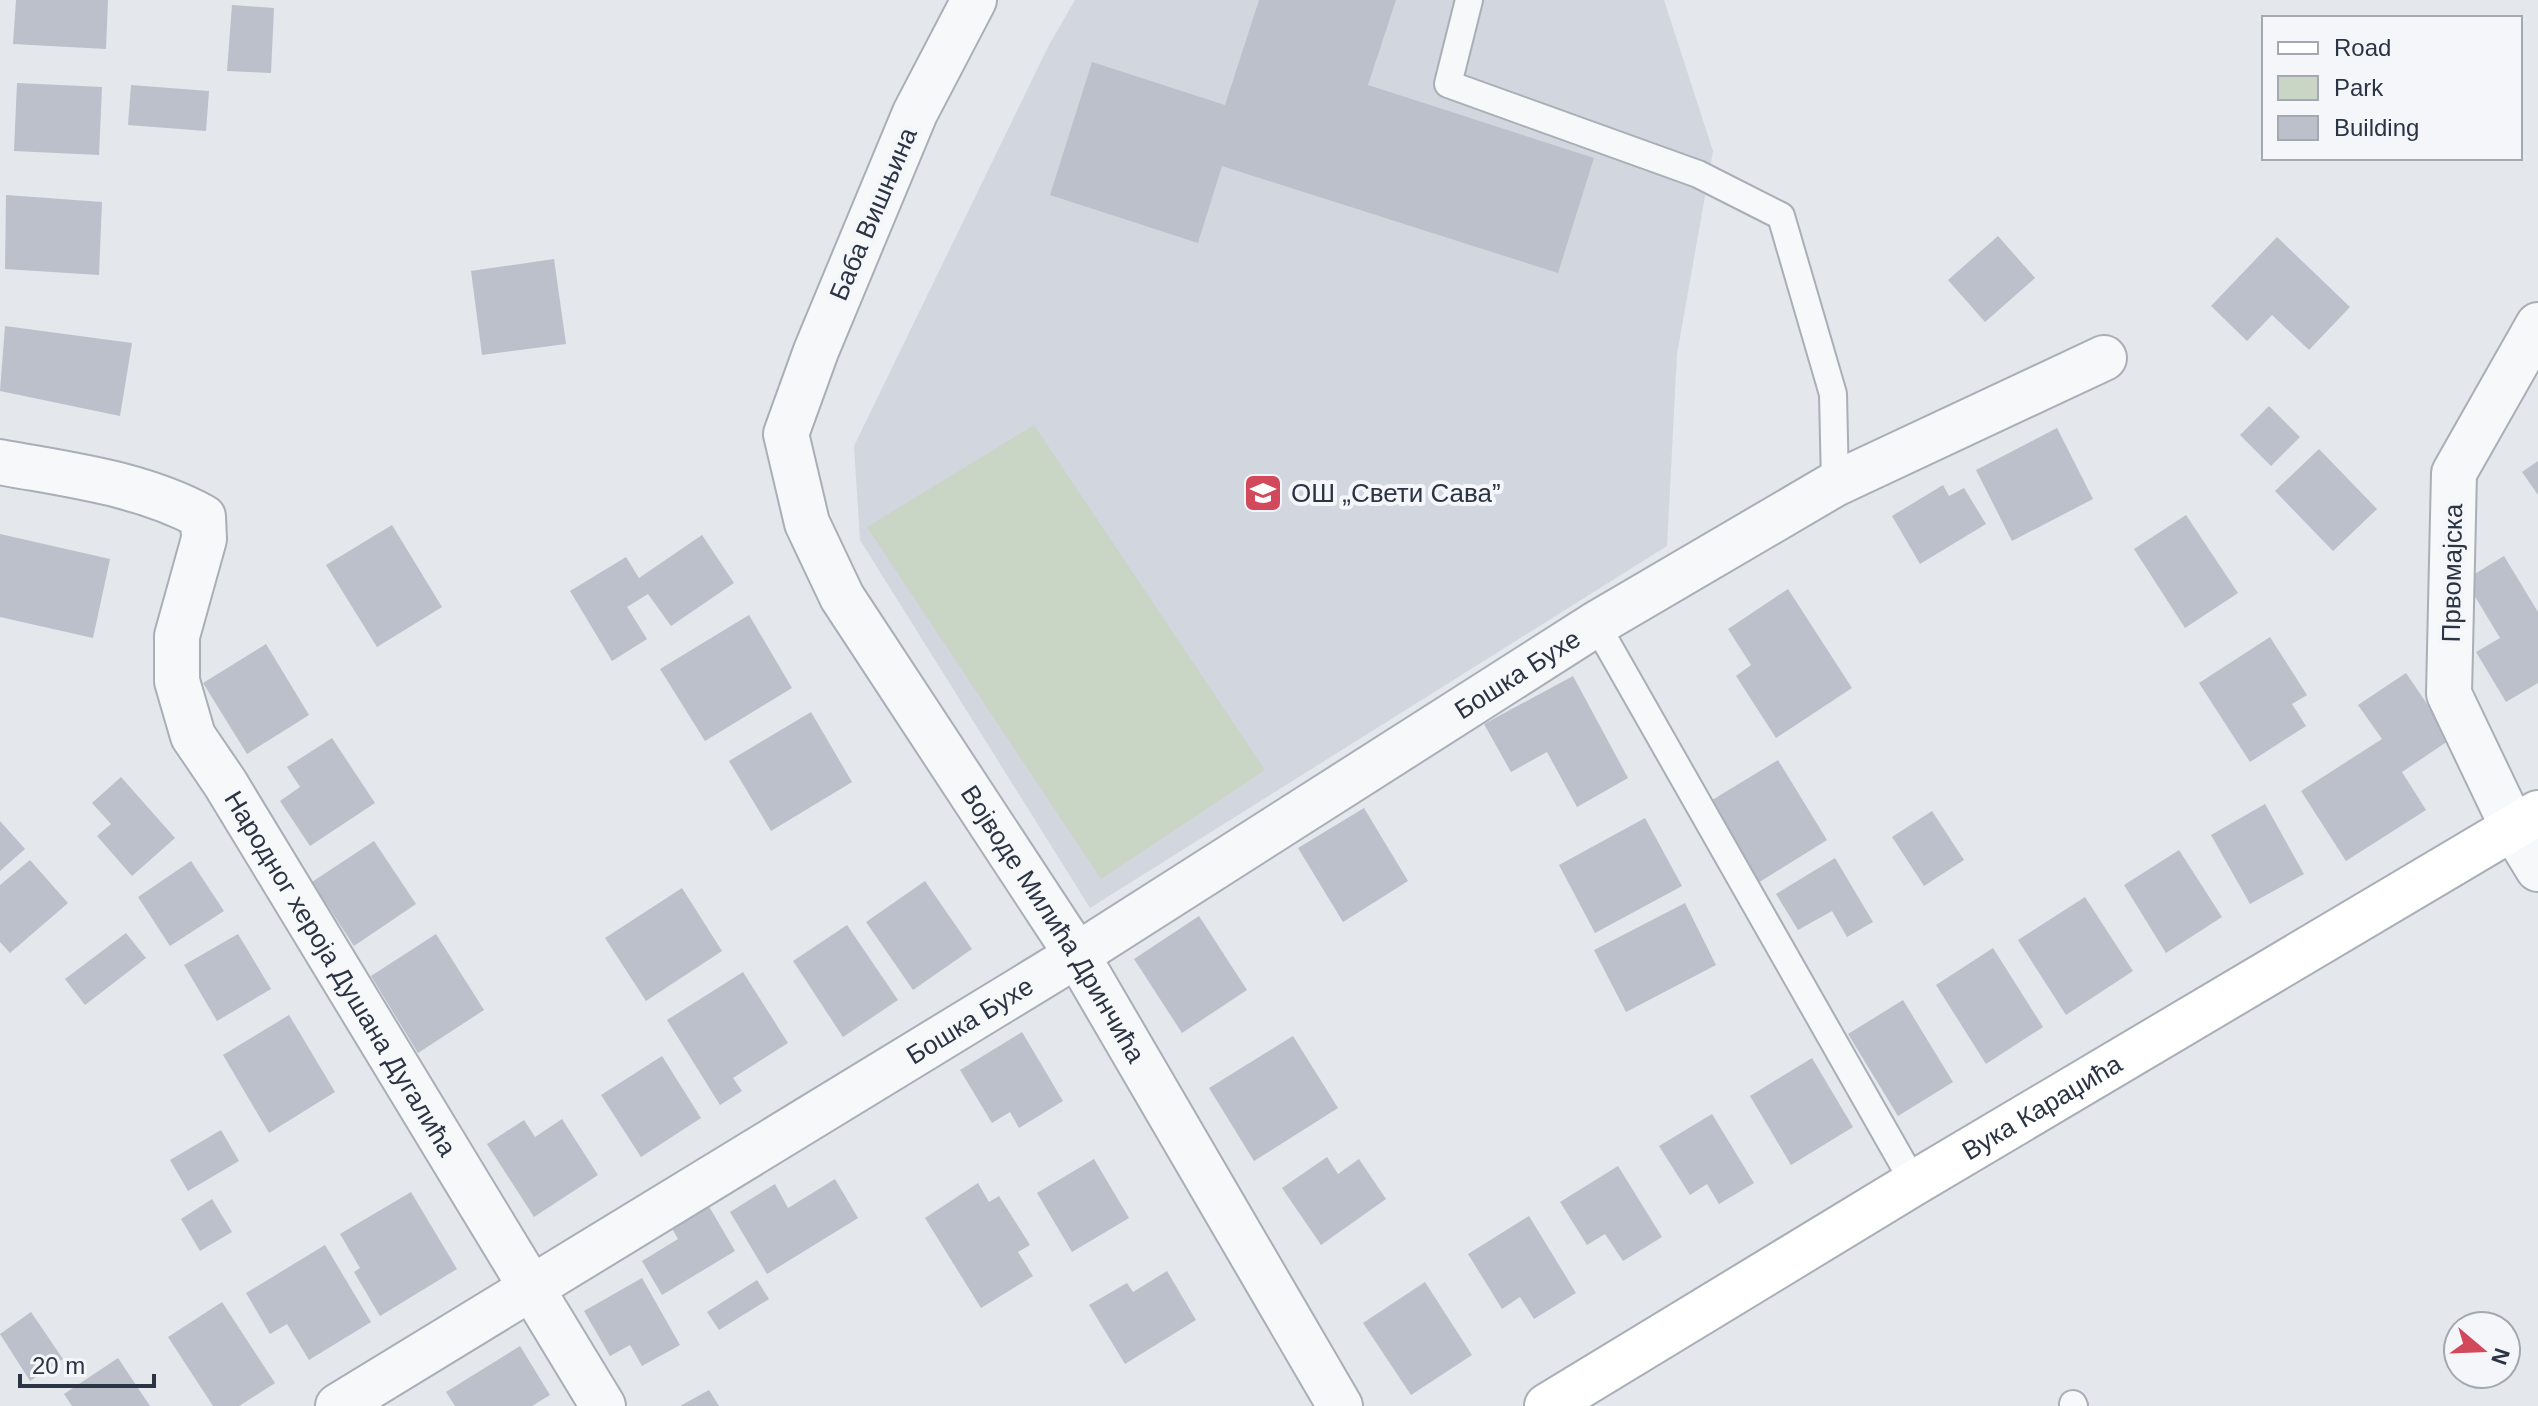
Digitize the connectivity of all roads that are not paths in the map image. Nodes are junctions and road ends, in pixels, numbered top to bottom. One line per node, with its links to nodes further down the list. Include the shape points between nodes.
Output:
1 (974, 0): 5 (street, Баба Вишњина, via 915,113)
2 (1469, 0): 7 (lane, via 1448,84 1698,174 1781,216 1833,394)
3 (2538, 325): 9 (street, Првомајска, via 2454,473 2449,694)
4 (2104, 358): 7 (street, Бошка Бухе)
5 (786, 434): 11 (street, Војводе Милића Дринчића, via 807,523 842,597)
6 (0, 462): 13 (street, Народног хероја Душана Дугалића, via 144,491 203,517 204,539 177,636 177,681 193,736)
7 (1835, 484): 8 (street, Бошка Бухе)
8 (1596, 624): 11 (street, Бошка Бухе); 12 (lane, Бошка Бухе)
9 (2526, 820): 10 (street, Првомајска); 12 (street, Вука Караџића)
10 (2538, 869)
11 (1077, 955): 13 (street, Бошка Бухе); 16 (street, Војводе Милића Дринчића)
12 (1914, 1183): 17 (street, Вука Караџића)
13 (534, 1288): 14 (street, Бошка Бухе); 15 (street, Народног хероја Душана Дугалића)
14 (338, 1406)
15 (603, 1406)
16 (1340, 1406)
17 (1547, 1406)

